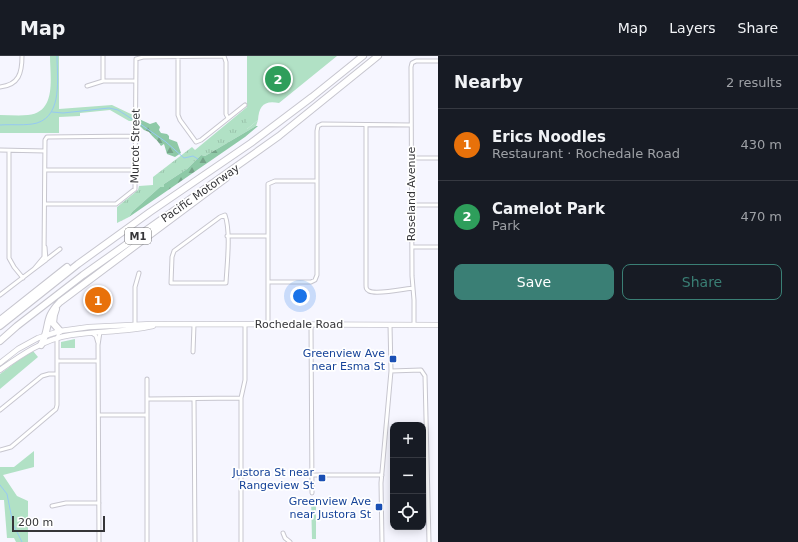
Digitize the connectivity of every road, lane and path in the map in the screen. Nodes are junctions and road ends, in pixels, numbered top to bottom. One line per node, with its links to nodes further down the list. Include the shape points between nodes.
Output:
1 (22, 56): 11 (street, via 20,74 15,82)
2 (103, 56): 9 (street)
3 (224, 56): 6 (street); 13 (street)
4 (363, 56): 29 (highway, Pacific Motorway / M1, via 251,143)
5 (378, 56): 17 (highway, Pacific Motorway / M1)
6 (178, 57): 8 (street, Murcot Street, via 138,58 135,62); 13 (street, via 178,115 196,142)
7 (438, 61): 15 (street, Roseland Avenue, via 412,63)
8 (136, 80): 9 (street); 16 (street, Murcot Street)
9 (103, 81): 10 (street)
10 (87, 86)
11 (0, 87)
12 (245, 105): 13 (street)
13 (228, 118)
14 (366, 125): 15 (street); 25 (street, via 318,126); 42 (street, via 366,285 372,292)
15 (411, 125): 21 (street, Roseland Avenue)
16 (135, 136): 20 (street, via 47,137); 24 (street, Murcot Street)
17 (279, 136): 44 (highway, via 266,150); 61 (highway, Pacific Motorway / M1, via 83,275)
18 (0, 150): 19 (street)
19 (9, 150): 20 (street); 40 (street, via 9,258)
20 (46, 151): 23 (street)
21 (411, 158): 22 (street); 27 (street, Roseland Avenue)
22 (438, 158)
23 (46, 170): 24 (street); 26 (street)
24 (135, 170): 26 (street, Murcot Street, via 135,189 116,204)
25 (317, 181): 31 (street, via 270,182); 41 (street, via 315,280)
26 (46, 204): 32 (street)
27 (411, 205): 28 (street); 33 (street, Roseland Avenue)
28 (438, 205)
29 (150, 212): 45 (highway, via 122,228); 53 (highway, Pacific Motorway / M1, via 78,264)
30 (228, 236): 30 (street, via 225,215 174,252 171,284 226,283); 31 (street)
31 (268, 236): 41 (street)
32 (45, 247): 36 (street); 38 (street)
33 (412, 247): 34 (street); 42 (street, Roseland Avenue)
34 (438, 247)
35 (60, 249): 37 (street)
36 (46, 253): 37 (street); 38 (street)
37 (53, 254): 38 (street)
38 (45, 259): 40 (street)
39 (139, 273): 55 (street, via 134,287)
40 (23, 278): 43 (street)
41 (268, 282): 46 (street)
42 (413, 288): 51 (street, Roseland Avenue)
43 (0, 295)
44 (56, 306): 56 (highway, via 53,320); 59 (highway, via 48,318)
45 (0, 320)
46 (268, 324): 47 (main road, Rochedale Road); 49 (main road, Rochedale Road)
47 (311, 324): 50 (main road, Rochedale Road); 79 (street)
48 (194, 325): 49 (main road, Rochedale Road); 55 (main road, Rochedale Road); 64 (street)
49 (245, 325): 73 (street, via 245,380)
50 (390, 325): 51 (main road, Rochedale Road); 69 (street)
51 (414, 325): 52 (main road, Rochedale Road)
52 (438, 325)
53 (0, 326)
54 (100, 326): 55 (main road, Rochedale Road); 56 (main road, Rochedale Road); 57 (street)
55 (135, 327): 57 (main road, Rochedale Road)
56 (60, 331): 59 (main road, Rochedale Road); 60 (street)
57 (100, 332): 58 (main road, Rochedale Road); 63 (street)
58 (91, 333): 60 (main road, Rochedale Road); 63 (street, via 96,336)
59 (45, 336): 62 (highway); 67 (main road, Rochedale Road, via 18,349)
60 (57, 339): 62 (main road, Rochedale Road); 66 (street)
61 (0, 341)
62 (41, 345): 68 (main road, Rochedale Road)
63 (98, 345): 65 (street)
64 (193, 352)
65 (98, 361): 66 (street); 76 (street)
66 (57, 362): 70 (street)
67 (0, 363)
68 (0, 370)
69 (391, 370): 80 (street); 91 (street, via 421,370 425,376)
70 (57, 374): 75 (street, via 42,376); 78 (street, via 57,405 54,412 11,447)
71 (147, 379): 74 (street)
72 (194, 398): 73 (street); 74 (street); 87 (street)
73 (241, 398): 88 (street)
74 (148, 399): 77 (street)
75 (0, 410)
76 (99, 415): 77 (street); 82 (street)
77 (146, 415): 86 (street)
78 (0, 450)
79 (312, 475): 80 (street); 81 (street)
80 (382, 475): 90 (street)
81 (312, 493)
82 (99, 504): 83 (street, via 66,503); 85 (street)
83 (52, 506)
84 (283, 533): 89 (street)
85 (99, 542)
86 (146, 542)
87 (194, 542)
88 (241, 542)
89 (290, 542)
90 (382, 542)
91 (429, 542)

